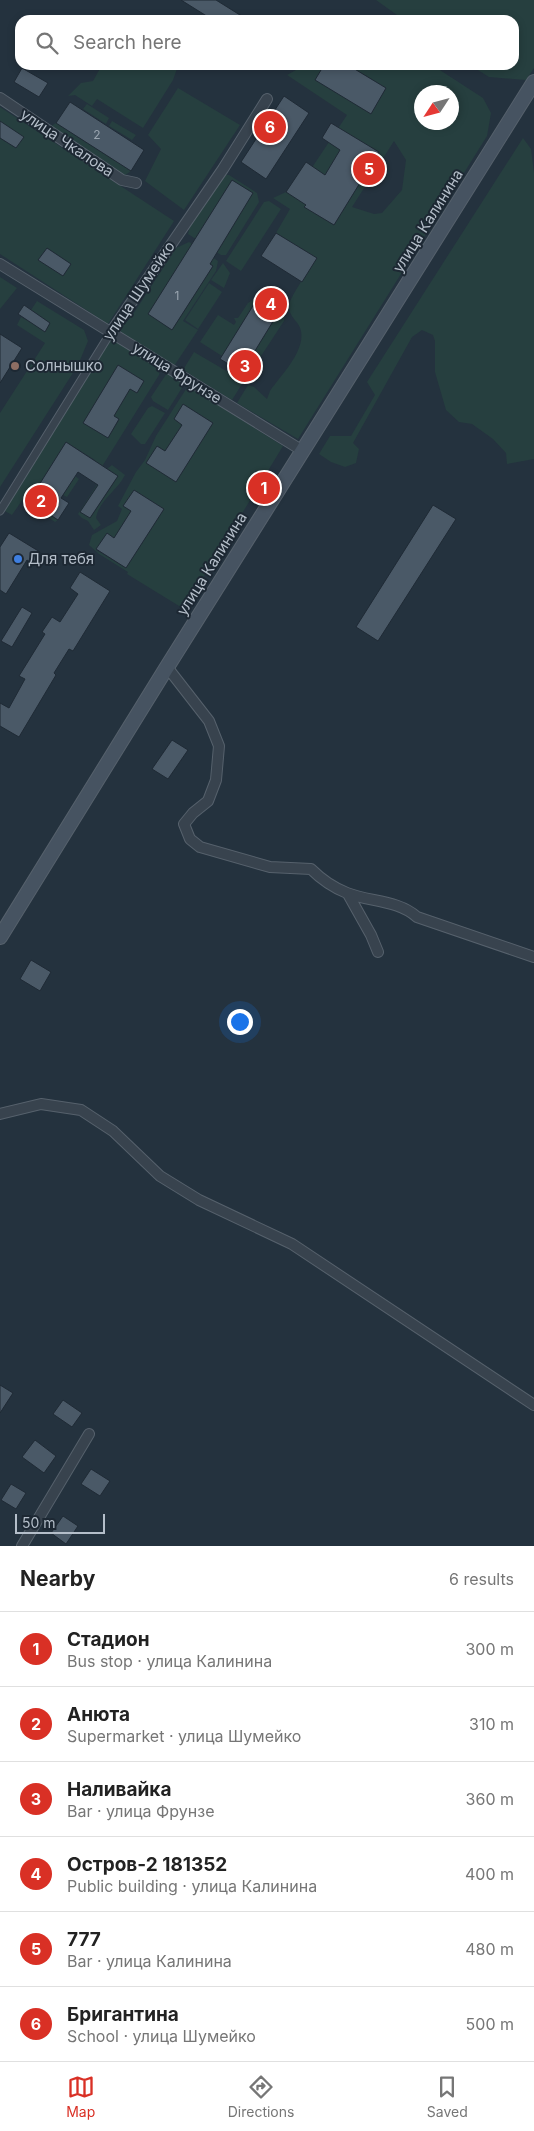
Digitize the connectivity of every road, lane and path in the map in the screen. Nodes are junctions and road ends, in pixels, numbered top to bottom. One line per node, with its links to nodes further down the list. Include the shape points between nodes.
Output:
1 (534, 82): 7 (main road, улица Калинина)
2 (0, 98): 4 (street, улица Чкалова, via 122,180)
3 (267, 99): 6 (street, улица Шумейко)
4 (136, 183)
5 (0, 264): 6 (street, улица Фрунзе)
6 (111, 332): 7 (street, улица Фрунзе); 8 (street, улица Шумейко)
7 (303, 450): 9 (main road, улица Калинина)
8 (0, 512)
9 (167, 667): 10 (street, via 209,721 218,746 216,780 208,801 184,824 190,839 200,847 270,867 311,869 326,884); 11 (main road, улица Калинина)
10 (348, 894): 12 (street); 13 (street, via 409,910 417,917)
11 (0, 937)
12 (378, 952)
13 (534, 957)
14 (0, 1114): 15 (street, via 41,1104 81,1110 113,1131 160,1176 199,1200 292,1244)
15 (534, 1405)
16 (89, 1434): 17 (street)
17 (22, 1546)

